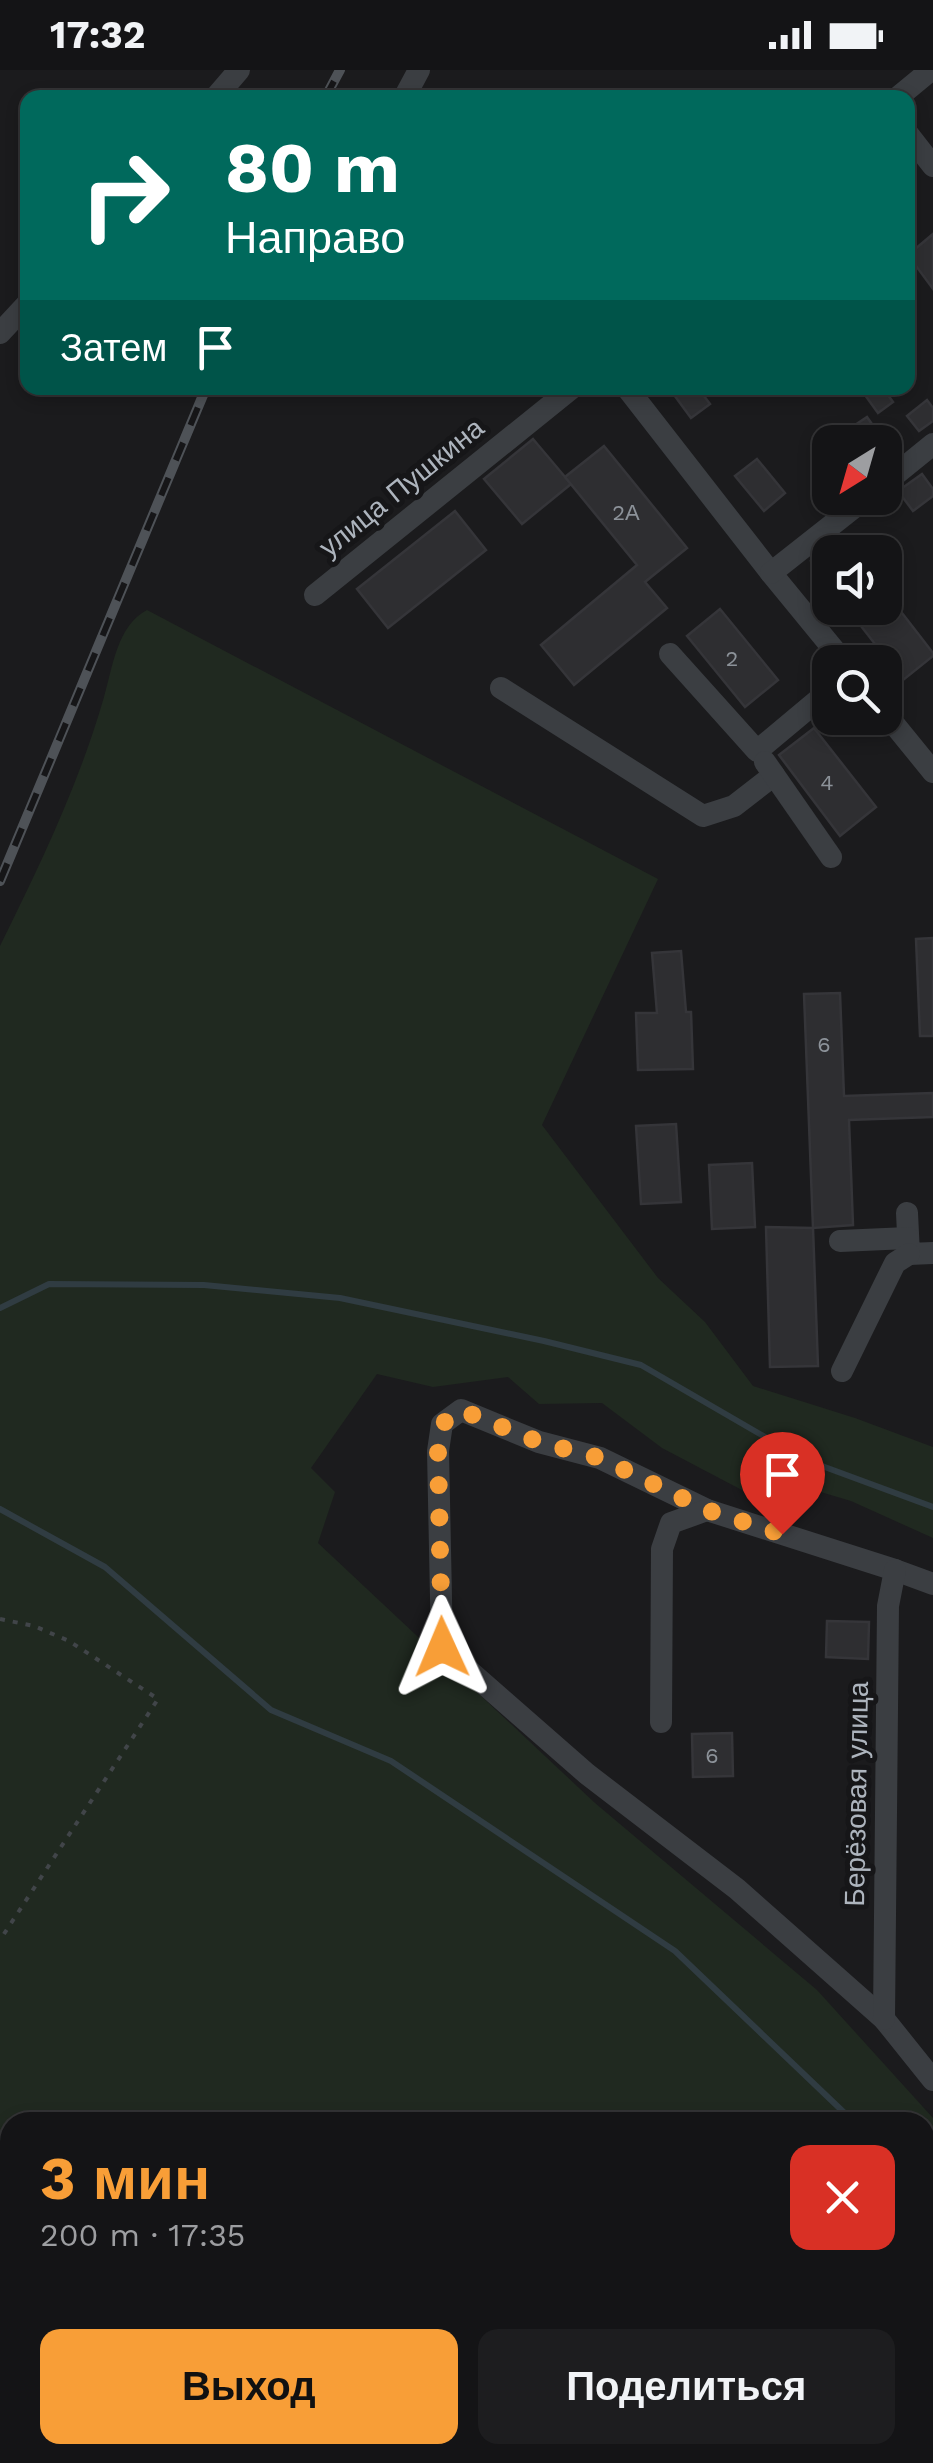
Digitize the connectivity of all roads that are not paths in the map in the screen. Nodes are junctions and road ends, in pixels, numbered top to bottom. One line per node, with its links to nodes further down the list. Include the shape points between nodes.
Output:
1 (239, 70): 3 (street)
2 (930, 70): 4 (street)
3 (222, 90)
4 (906, 90)
5 (915, 143): 6 (street)
6 (933, 166)
7 (20, 312): 8 (street)
8 (0, 334)
9 (563, 395): 15 (street, улица Пушкина)
10 (632, 395): 14 (street)
11 (933, 444): 12 (street)
12 (902, 469)
13 (844, 515): 14 (street)
14 (771, 573): 16 (street)
15 (315, 595)
16 (830, 645)
17 (670, 654): 21 (street)
18 (501, 688): 23 (street, via 704,816 734,806)
19 (812, 705): 21 (street)
20 (902, 734): 22 (street)
21 (757, 751): 23 (street)
22 (933, 772)
23 (774, 775): 24 (street)
24 (831, 856)
25 (907, 1212): 27 (street)
26 (840, 1241): 27 (street)
27 (917, 1248): 28 (street, via 895,1262)
28 (842, 1371)
29 (707, 1510): 30 (street); 32 (street, via 671,1523 662,1549); 33 (street, via 600,1458 461,1410 442,1424 438,1452 442,1647 588,1774 737,1888)
30 (896, 1570): 31 (street); 33 (street, Берёзовая улица, via 888,1606)
31 (933, 1584)
32 (660, 1722)
33 (884, 2019): 34 (street)
34 (933, 2080)

